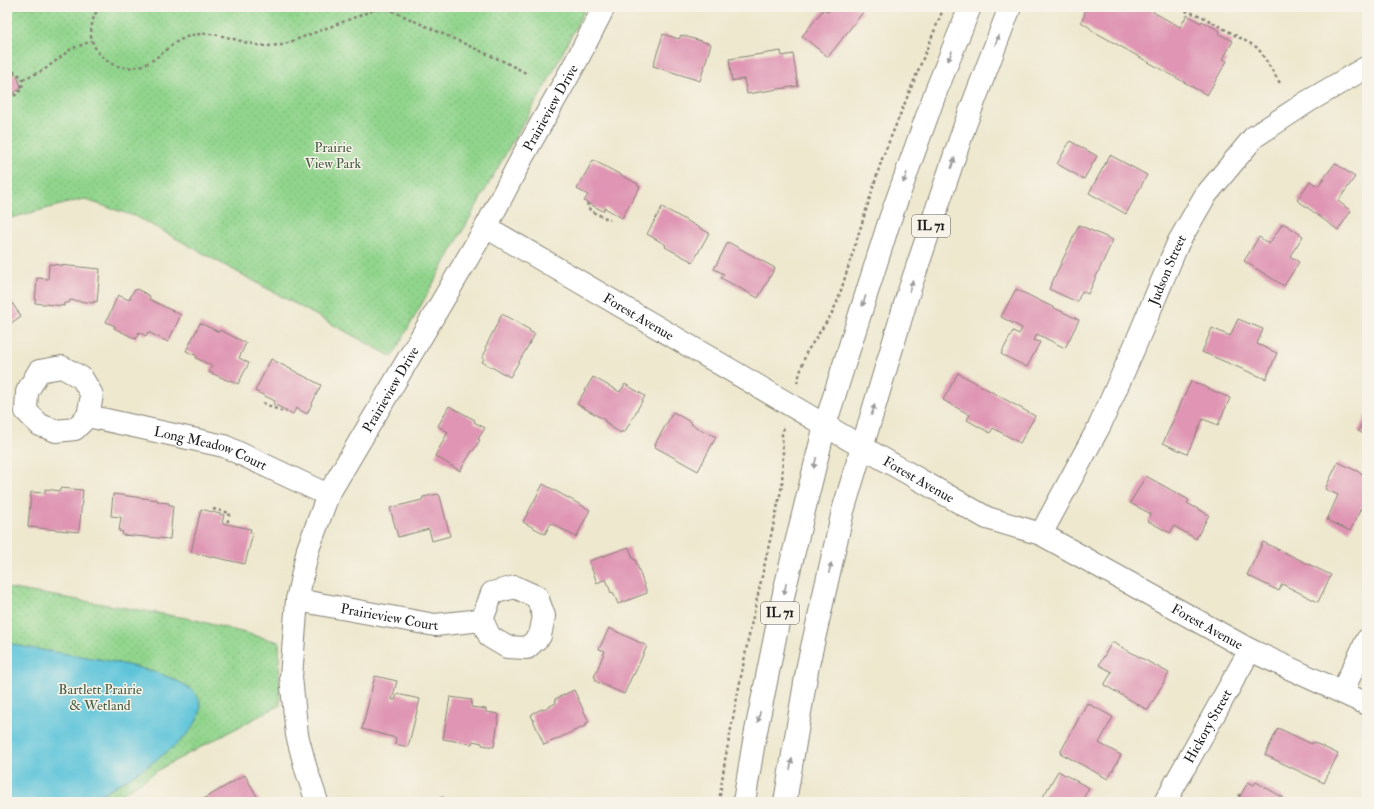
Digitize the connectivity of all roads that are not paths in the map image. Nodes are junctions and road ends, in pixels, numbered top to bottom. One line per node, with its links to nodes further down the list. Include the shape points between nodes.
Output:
1 (604, 7): 5 (street, Prairieview Drive)
2 (970, 7): 7 (street, IL 71, one-way to 7, via 936,91 890,219)
3 (1010, 7): 8 (street, IL 71, one-way to 3, via 909,291 965,125)
4 (1367, 67): 10 (street, Judson Street, via 1254,137 1205,196 1178,243 1100,425)
5 (486, 227): 7 (street, Forest Avenue); 9 (street, Prairieview Drive)
6 (88, 416): 9 (street, Long Meadow Court, via 224,446)
7 (825, 425): 8 (street, Forest Avenue); 18 (street, IL 71, one-way to 18, via 785,588)
8 (862, 447): 10 (street, Forest Avenue, via 987,518); 19 (street, IL 71, one-way to 8, via 808,664 843,511)
9 (328, 495): 11 (street, Prairieview Drive, via 308,549)
10 (1041, 534): 14 (street, Forest Avenue)
11 (297, 600): 12 (street, Prairieview Court, via 435,625); 17 (street, Prairieview Drive, via 291,677 297,735)
12 (482, 620)
13 (1367, 640): 15 (street)
14 (1250, 650): 15 (street, Forest Avenue); 20 (street, Hickory Street)
15 (1342, 692): 16 (street, Forest Avenue)
16 (1367, 704)
17 (317, 802)
18 (744, 802)
19 (785, 802)
20 (1165, 802)

